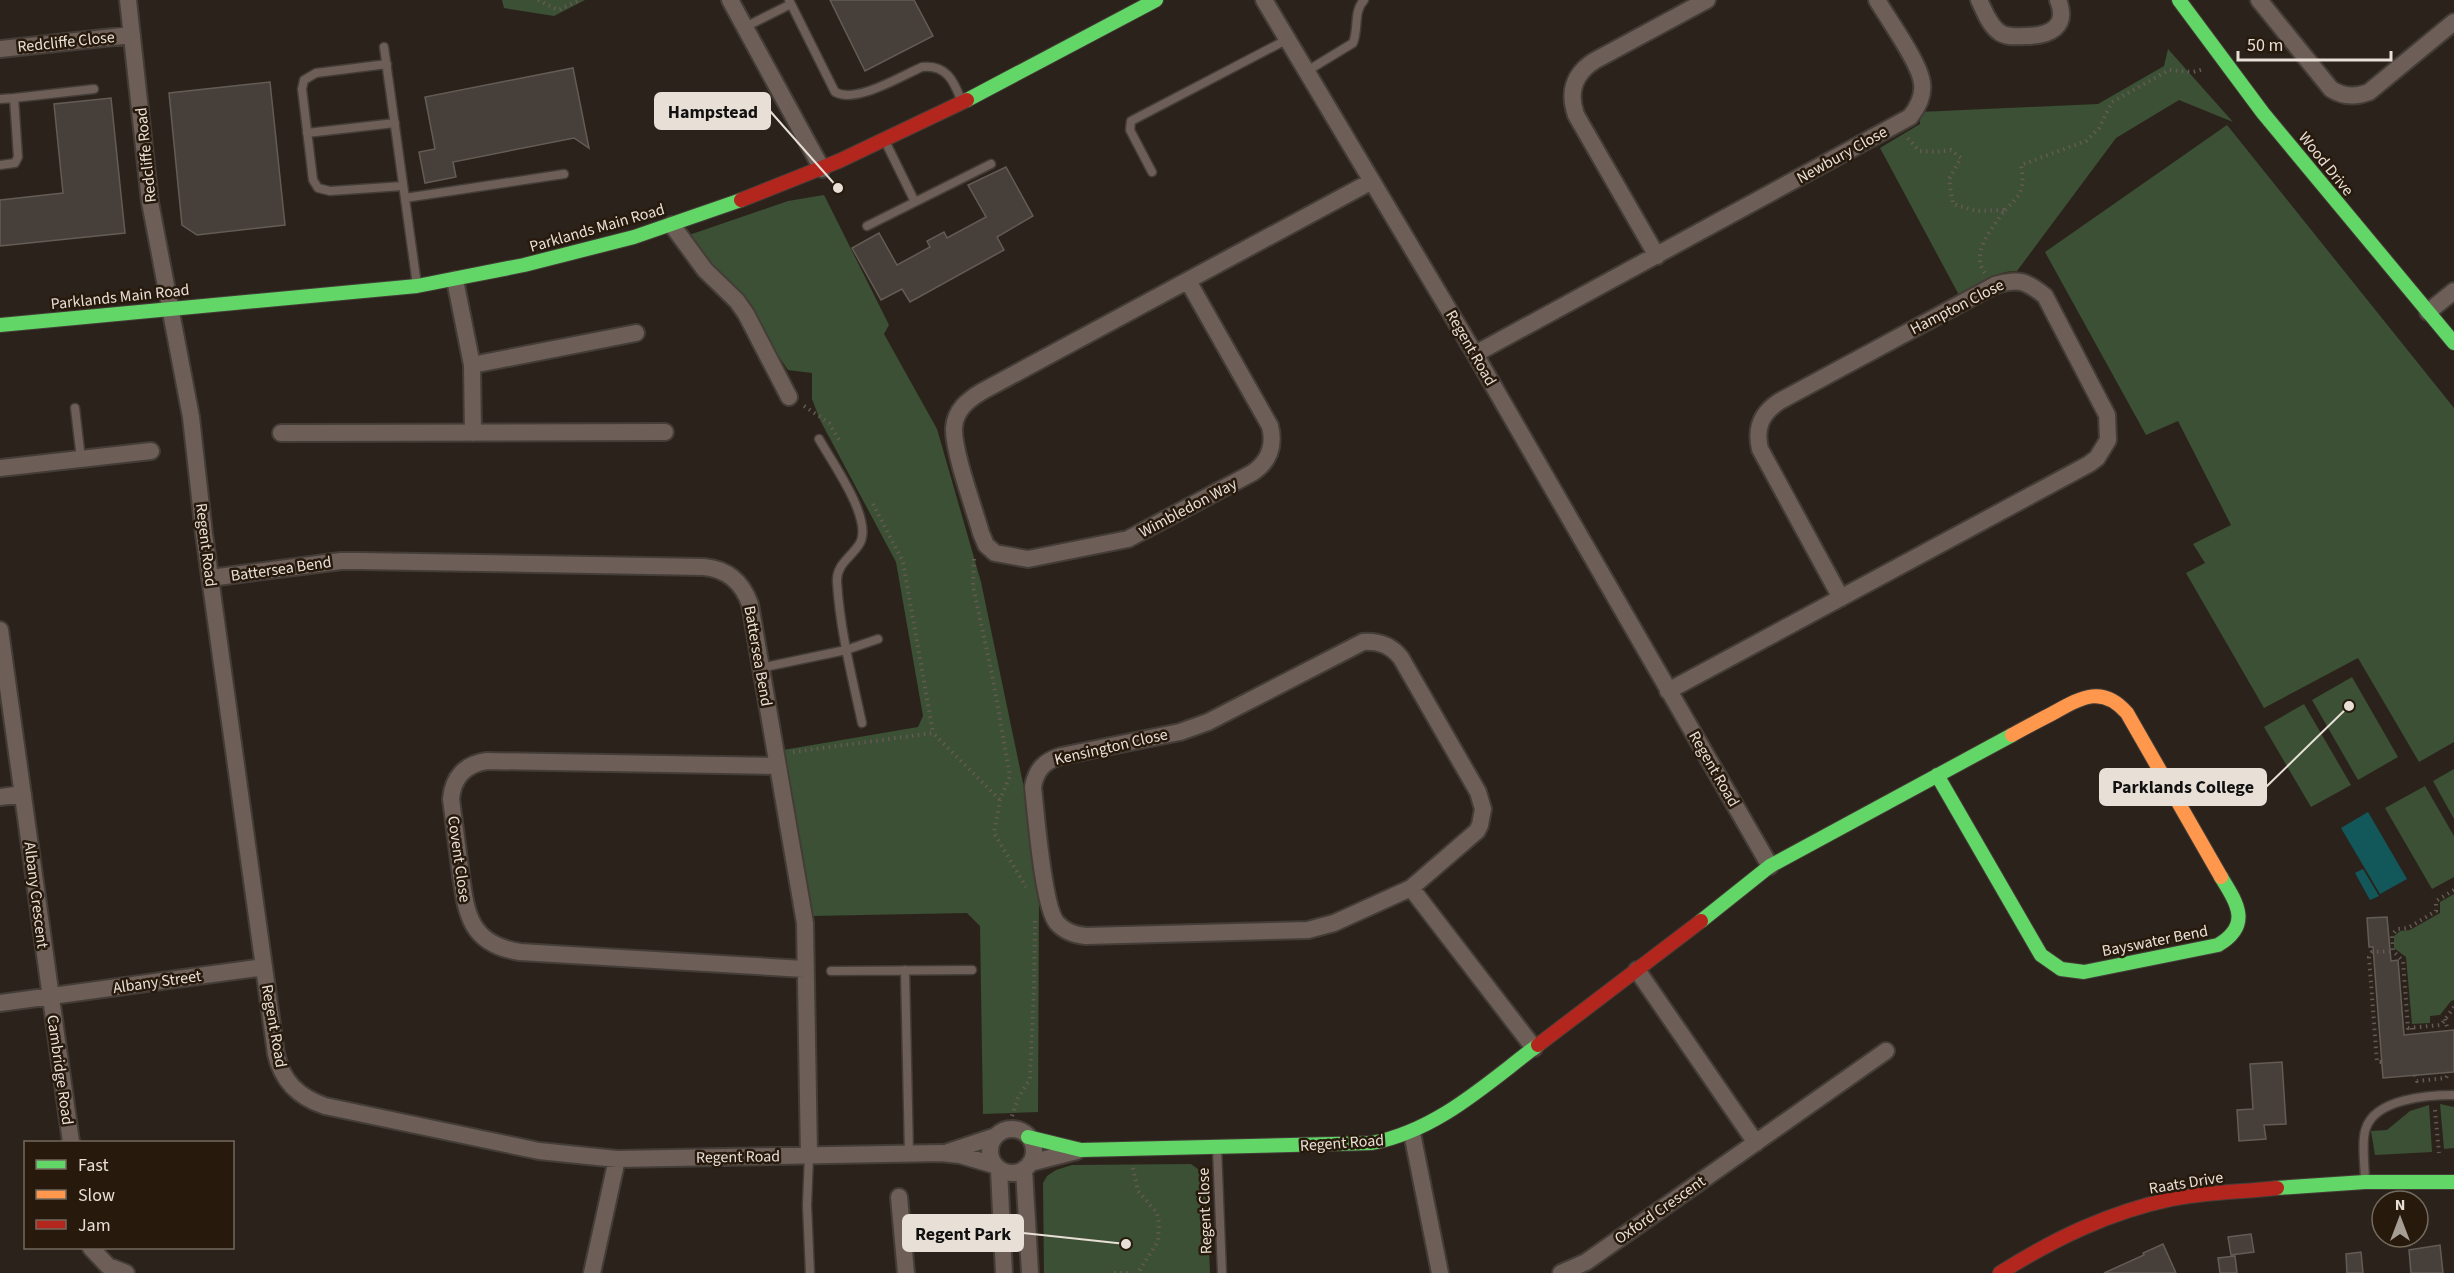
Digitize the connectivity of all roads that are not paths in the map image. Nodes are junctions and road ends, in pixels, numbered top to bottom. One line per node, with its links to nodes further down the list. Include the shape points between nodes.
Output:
1 (128, 0): 15 (street, Redcliffe Road)
2 (730, 0): 14 (street)
3 (1156, 0): 24 (street, Parklands Main Road)
4 (1264, 0): 16 (street, Regent Road)
5 (1364, 0): 20 (lane, via 1358,9 1353,42)
6 (1707, 0): 39 (street, via 1584,67 1571,96 1576,115)
7 (1877, 0): 39 (street, Newbury Close, via 1920,72 1920,103 1910,117)
8 (1979, 0): 9 (street, via 1996,30 2012,36 2040,36 2052,31 2060,21)
9 (2058, 0)
10 (2179, 0): 45 (street, Wood Drive, via 2263,113)
11 (2259, 0): 13 (street, via 2331,89 2358,96 2369,92)
12 (790, 2): 14 (lane); 24 (lane, via 835,92 858,95 929,66 947,74)
13 (2454, 22)
14 (745, 27): 30 (street)
15 (132, 35): 18 (street, Redcliffe Close); 44 (street, Redcliffe Road, via 150,202)
16 (1288, 39): 20 (street, Regent Road); 31 (lane, via 1131,121 1130,130)
17 (384, 47): 19 (lane)
18 (0, 49)
19 (387, 64): 25 (lane); 26 (lane, via 316,73 306,78 302,89)
20 (1306, 71): 33 (street, Regent Road)
21 (94, 89): 22 (lane)
22 (14, 98): 23 (lane); 29 (lane, via 18,159)
23 (0, 99)
24 (962, 102): 27 (street, Parklands Main Road)
25 (395, 123): 26 (lane); 34 (lane)
26 (307, 133): 34 (lane, via 313,180 318,188 330,191)
27 (884, 140): 30 (street, Parklands Main Road); 36 (lane)
28 (991, 164): 36 (lane)
29 (0, 165)
30 (822, 169): 37 (street, Parklands Main Road)
31 (1152, 172)
32 (564, 174): 35 (lane)
33 (1372, 181): 41 (street); 49 (street, Regent Road)
34 (403, 186): 35 (lane)
35 (405, 198): 42 (lane)
36 (915, 201): 38 (lane)
37 (672, 225): 40 (street, Parklands Main Road, via 579,252); 51 (street, via 705,270 746,314)
38 (867, 226)
39 (1658, 256): 49 (street, Newbury Close)
40 (455, 280): 42 (street, Parklands Main Road); 50 (street)
41 (1188, 280): 41 (street, Wimbledon Way, via 1270,426 1272,444 1266,461 1252,473 1128,539 1028,559 995,553 981,533 956,445 954,427 965,403)
42 (417, 286): 44 (street, Parklands Main Road)
43 (2454, 291): 45 (street)
44 (169, 308): 46 (street, Parklands Main Road); 60 (street, Regent Road, via 191,417)
45 (2428, 312): 48 (street, Wood Drive)
46 (0, 325)
47 (636, 333): 50 (street)
48 (2454, 344)
49 (1476, 354): 66 (street, Regent Road)
50 (472, 365): 55 (street)
51 (789, 397)
52 (75, 408): 58 (lane)
53 (665, 432): 55 (street)
54 (281, 433): 55 (street)
55 (473, 433)
56 (819, 439): 64 (lane, via 862,521 859,545 842,565 837,579)
57 (151, 451): 58 (street)
58 (81, 459): 59 (street)
59 (0, 468)
60 (210, 578): 65 (street, Battersea Bend, via 341,561 712,568 735,580 747,595); 74 (street, Regent Road)
61 (1841, 598): 61 (street, Hampton Close, via 2089,464 2104,449 2109,432 2107,415 2045,296 2023,282 1995,285 1780,401 1765,413 1760,422 1760,449); 66 (street, Hampton Close)
62 (0, 630): 70 (street, Albany Crescent)
63 (878, 639): 64 (lane)
64 (846, 650): 65 (lane); 67 (lane)
65 (760, 668): 68 (street, Battersea Bend)
66 (1668, 691): 72 (street, Regent Road)
67 (862, 723)
68 (776, 760): 75 (street, Battersea Bend, via 805,923); 75 (street, Covent Close, via 487,761 464,770 454,783 450,799 465,907 475,929 494,945 520,952)
69 (1937, 775): 69 (street, Bayswater Bend, via 2077,700 2096,695 2114,700 2127,713 2237,904 2237,928 2218,945 2084,972 2058,968 2042,955); 72 (street, Bayswater Bend)
70 (23, 794): 71 (street); 80 (street, Albany Crescent)
71 (0, 797)
72 (1770, 866): 78 (street, Regent Road)
73 (1411, 888): 73 (street, Kensington Close, via 1472,838 1483,809 1478,792 1401,658 1383,644 1353,646 1190,729 1052,758 1035,778 1048,904 1057,923 1070,933 1086,936 1308,930 1334,923); 82 (street)
74 (264, 967): 80 (street, Albany Street); 95 (street, Regent Road, via 279,1066 291,1086 307,1098 338,1109 539,1151)
75 (804, 969): 94 (street, Battersea Bend)
76 (905, 970): 77 (lane); 79 (lane); 93 (lane)
77 (972, 970)
78 (1636, 970): 82 (street, Regent Road); 89 (street)
79 (831, 971)
80 (50, 997): 81 (street, Albany Street); 88 (street, Cambridge Road)
81 (0, 1003)
82 (1534, 1048): 85 (street, Regent Road, via 1448,1113)
83 (1886, 1051): 89 (street, Oxford Crescent)
84 (2454, 1095): 100 (lane, via 2399,1101 2371,1118 2364,1131)
85 (1412, 1133): 90 (street, Regent Road, via 1360,1144); 111 (street)
86 (996, 1136): 87 (street, via 1016,1130); 92 (street, Regent Road); 97 (street, via 989,1150)
87 (1028, 1137): 91 (street, Regent Road); 96 (street, via 1034,1150)
88 (71, 1141)
89 (1756, 1143): 112 (street, Oxford Crescent, via 1586,1262)
90 (1217, 1148): 91 (street, Regent Road); 110 (lane, Regent Close)
91 (1081, 1150): 96 (street, Regent Road)
92 (942, 1153): 93 (street, Regent Road); 97 (street, Regent Road)
93 (909, 1154): 94 (street, Regent Road)
94 (809, 1156): 95 (street, Regent Road); 106 (lane)
95 (617, 1159): 105 (street)
96 (1027, 1166): 97 (street, via 1007,1173); 109 (street)
97 (997, 1167): 108 (street)
98 (2454, 1169): 99 (street, Raats Drive)
99 (2391, 1181): 100 (street, Raats Drive); 101 (street, Raats Drive)
100 (2365, 1182): 113 (street, Raats Drive, via 2173,1199 2074,1230)
101 (2454, 1182)
102 (899, 1197): 107 (street)
103 (92, 1249): 104 (street, via 108,1266)
104 (126, 1273)
105 (592, 1273)
106 (810, 1273)
107 (906, 1273)
108 (1004, 1273)
109 (1030, 1273)
110 (1222, 1273)
111 (1440, 1273)
112 (1561, 1273)
113 (2000, 1273)

